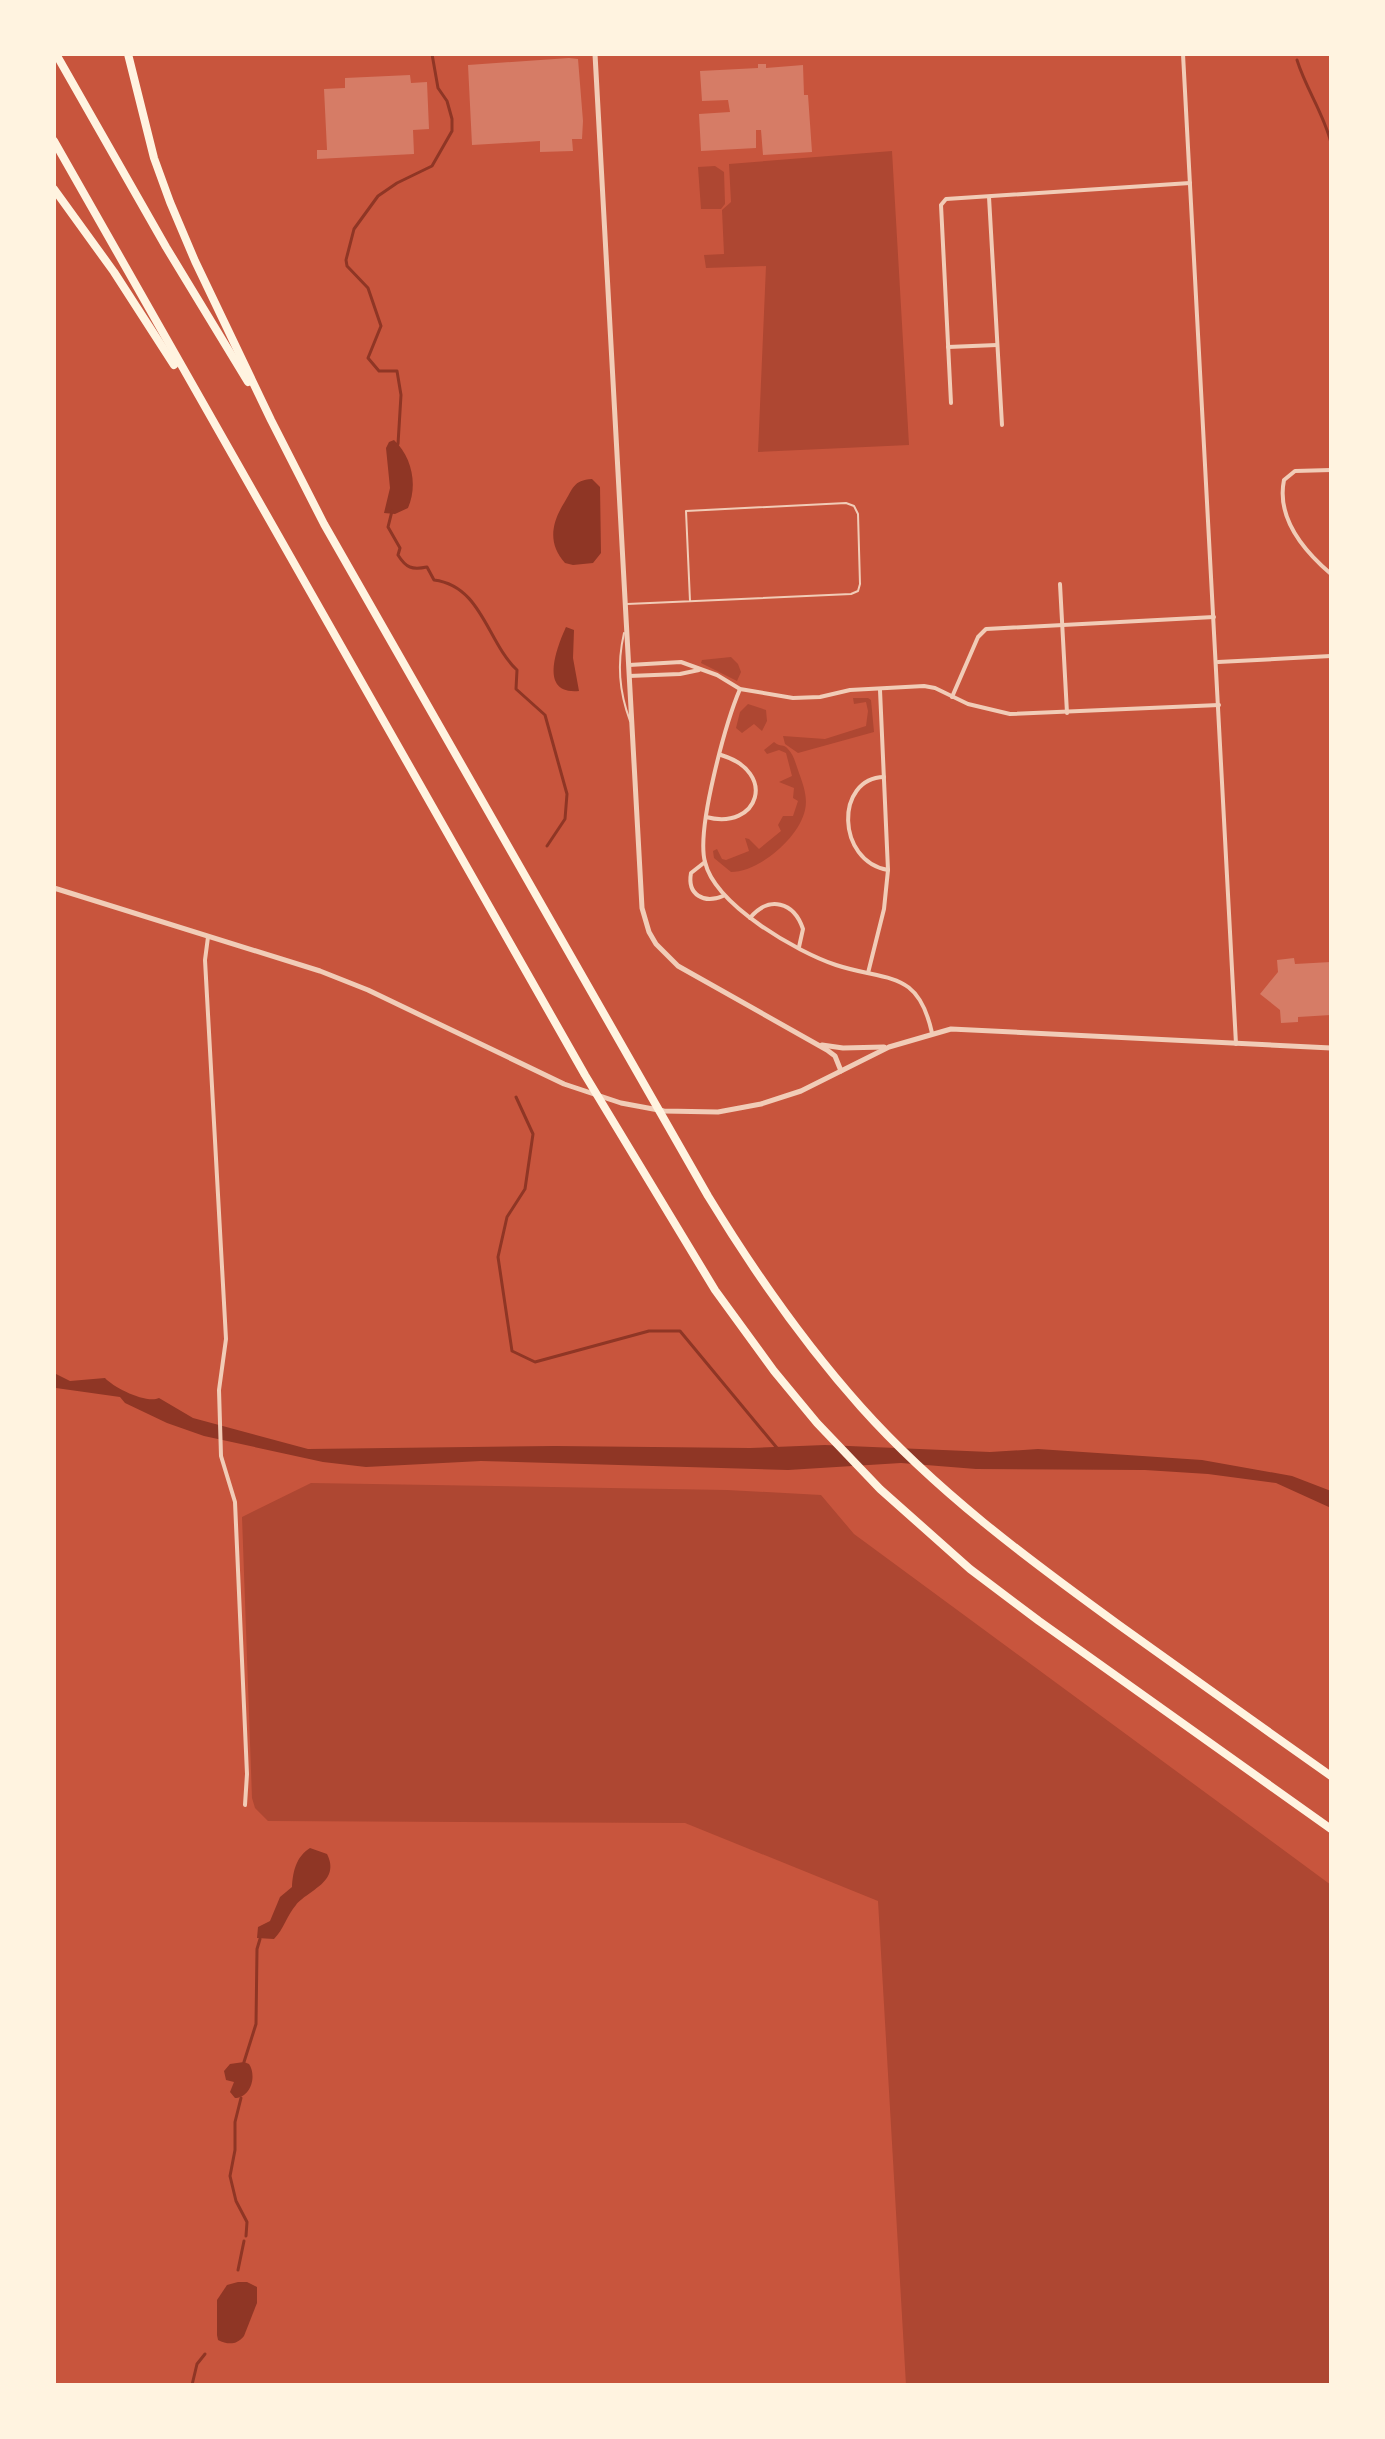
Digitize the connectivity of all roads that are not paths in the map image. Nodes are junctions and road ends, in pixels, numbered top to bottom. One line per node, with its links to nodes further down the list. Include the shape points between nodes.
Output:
1 (56, 54): 12 (highway)
2 (128, 54): 12 (highway, via 170,202)
3 (595, 54): 19 (street)
4 (1183, 54): 6 (street)
5 (54, 141): 14 (highway)
6 (1190, 183): 8 (street); 20 (street)
7 (54, 189): 14 (highway)
8 (989, 197): 9 (street); 10 (street, via 946,199 941,205)
9 (998, 345): 10 (street); 13 (street)
10 (948, 347): 11 (street)
11 (951, 403)
12 (271, 420): 51 (highway, via 324,524 708,1196 774,1297 861,1406 1005,1541)
13 (1002, 425)
14 (226, 447): 53 (highway, via 642,1173 738,1324 817,1423 880,1489 970,1569)
15 (1331, 470): 16 (street, via 1295,471 1283,487 1296,538)
16 (1331, 574)
17 (1060, 584): 22 (street)
18 (690, 601): 18 (lane, via 858,591 854,506 686,511); 19 (lane)
19 (625, 604): 21 (street)
20 (1214, 617): 22 (street); 24 (street)
21 (627, 624): 25 (street); 33 (lane, via 619,655 621,697)
22 (1062, 624): 30 (street, via 986,629); 32 (street)
23 (1331, 656): 24 (street)
24 (1217, 662): 31 (street)
25 (629, 665): 26 (street, via 681,662); 27 (street)
26 (702, 669): 27 (street); 28 (street)
27 (629, 676): 33 (street)
28 (740, 689): 29 (street, via 793,698); 34 (street)
29 (880, 689): 30 (street, via 924,686); 35 (street)
30 (952, 697): 32 (street, via 1010,714)
31 (1219, 705): 32 (street); 47 (street)
32 (1067, 713)
33 (632, 726): 46 (street, via 642,908 649,932 678,966)
34 (721, 755): 36 (street); 36 (street, via 746,766 754,778 755,795 735,818)
35 (884, 777): 38 (street); 38 (street, via 864,782 856,792 849,832 867,863)
36 (706, 817): 37 (street)
37 (705, 862): 40 (street); 40 (street, via 691,873 693,891 707,900)
38 (888, 870): 44 (street)
39 (54, 888): 42 (street)
40 (723, 896): 41 (street)
41 (750, 918): 43 (street); 43 (street, via 770,905 793,910 803,929)
42 (208, 937): 50 (street, via 351,983 552,1078 634,1107 718,1112 774,1100); 52 (street, via 205,960 226,1339 220,1444 235,1502)
43 (799, 947): 44 (street)
44 (868, 973): 45 (street, via 910,986 924,1004)
45 (932, 1033): 47 (street, via 968,1028); 48 (street)
46 (815, 1043): 48 (street); 50 (street, via 835,1056)
47 (1236, 1044): 49 (street)
48 (889, 1047): 50 (street)
49 (1331, 1048)
50 (841, 1071)
51 (1331, 1776)
52 (245, 1805)
53 (1331, 1829)

